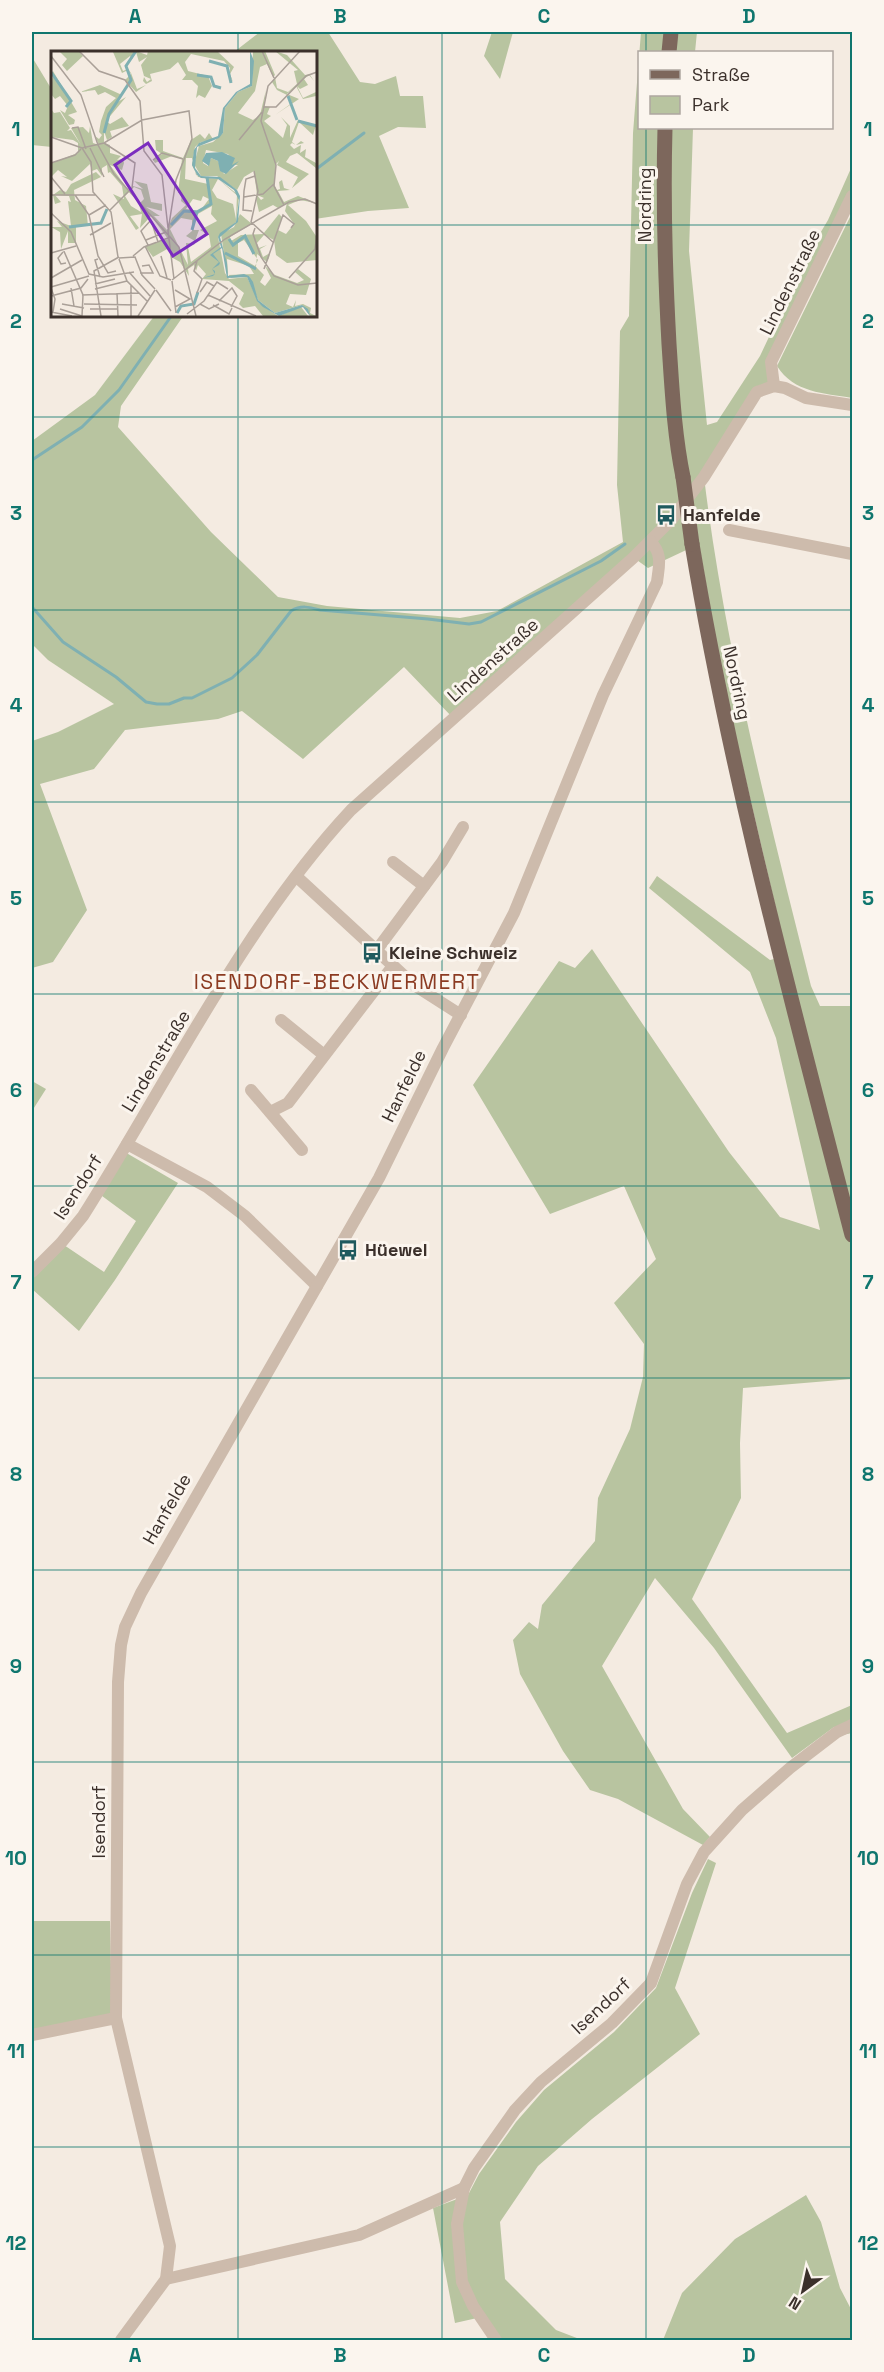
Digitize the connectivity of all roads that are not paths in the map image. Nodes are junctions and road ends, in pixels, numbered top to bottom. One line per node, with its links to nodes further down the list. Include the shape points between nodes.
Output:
1 (671, 32): 2 (main road)
2 (669, 51)
3 (665, 129): 23 (main road, Nordring, bridge, via 663,201 671,375 709,649 780,959)
4 (852, 196): 5 (street, Lindenstraße, via 771,362)
5 (774, 386): 6 (street, via 806,398); 8 (street, Lindenstraße, via 757,392 704,477)
6 (852, 405)
7 (729, 530): 9 (street)
8 (650, 541): 12 (street, Lindenstraße, via 351,810); 16 (street, Hanfelde, via 658,549 657,582 603,695 514,913)
9 (852, 554)
10 (463, 827): 13 (street)
11 (393, 862): 13 (street)
12 (297, 877): 14 (street); 21 (street, Lindenstraße, via 238,959)
13 (424, 886): 14 (street)
14 (376, 951): 15 (street)
15 (393, 966): 16 (street, via 414,985); 18 (street)
16 (461, 1015): 25 (street, Hanfelde, via 379,1178)
17 (281, 1020): 18 (street)
18 (324, 1055): 20 (street, via 288,1103)
19 (251, 1090): 20 (street)
20 (270, 1112): 22 (street)
21 (127, 1144): 24 (street, Isendorf, via 74,1228); 25 (street, via 214,1192 245,1216)
22 (302, 1150)
23 (852, 1235)
24 (32, 1272)
25 (317, 1286): 26 (street, Hanfelde, via 160,1558)
26 (125, 1627): 28 (street, Isendorf, via 118,1682)
27 (852, 1725): 30 (street, Isendorf, via 790,1768 742,1810 704,1852 687,1884 651,1983 612,2024 541,2082 516,2110)
28 (116, 2018): 29 (street); 31 (street, Isendorf, via 170,2246)
29 (32, 2035)
30 (464, 2188): 31 (street, via 359,2235); 33 (street, Isendorf, via 457,2224 462,2282)
31 (166, 2279): 32 (street, Isendorf)
32 (121, 2340)
33 (496, 2340)

